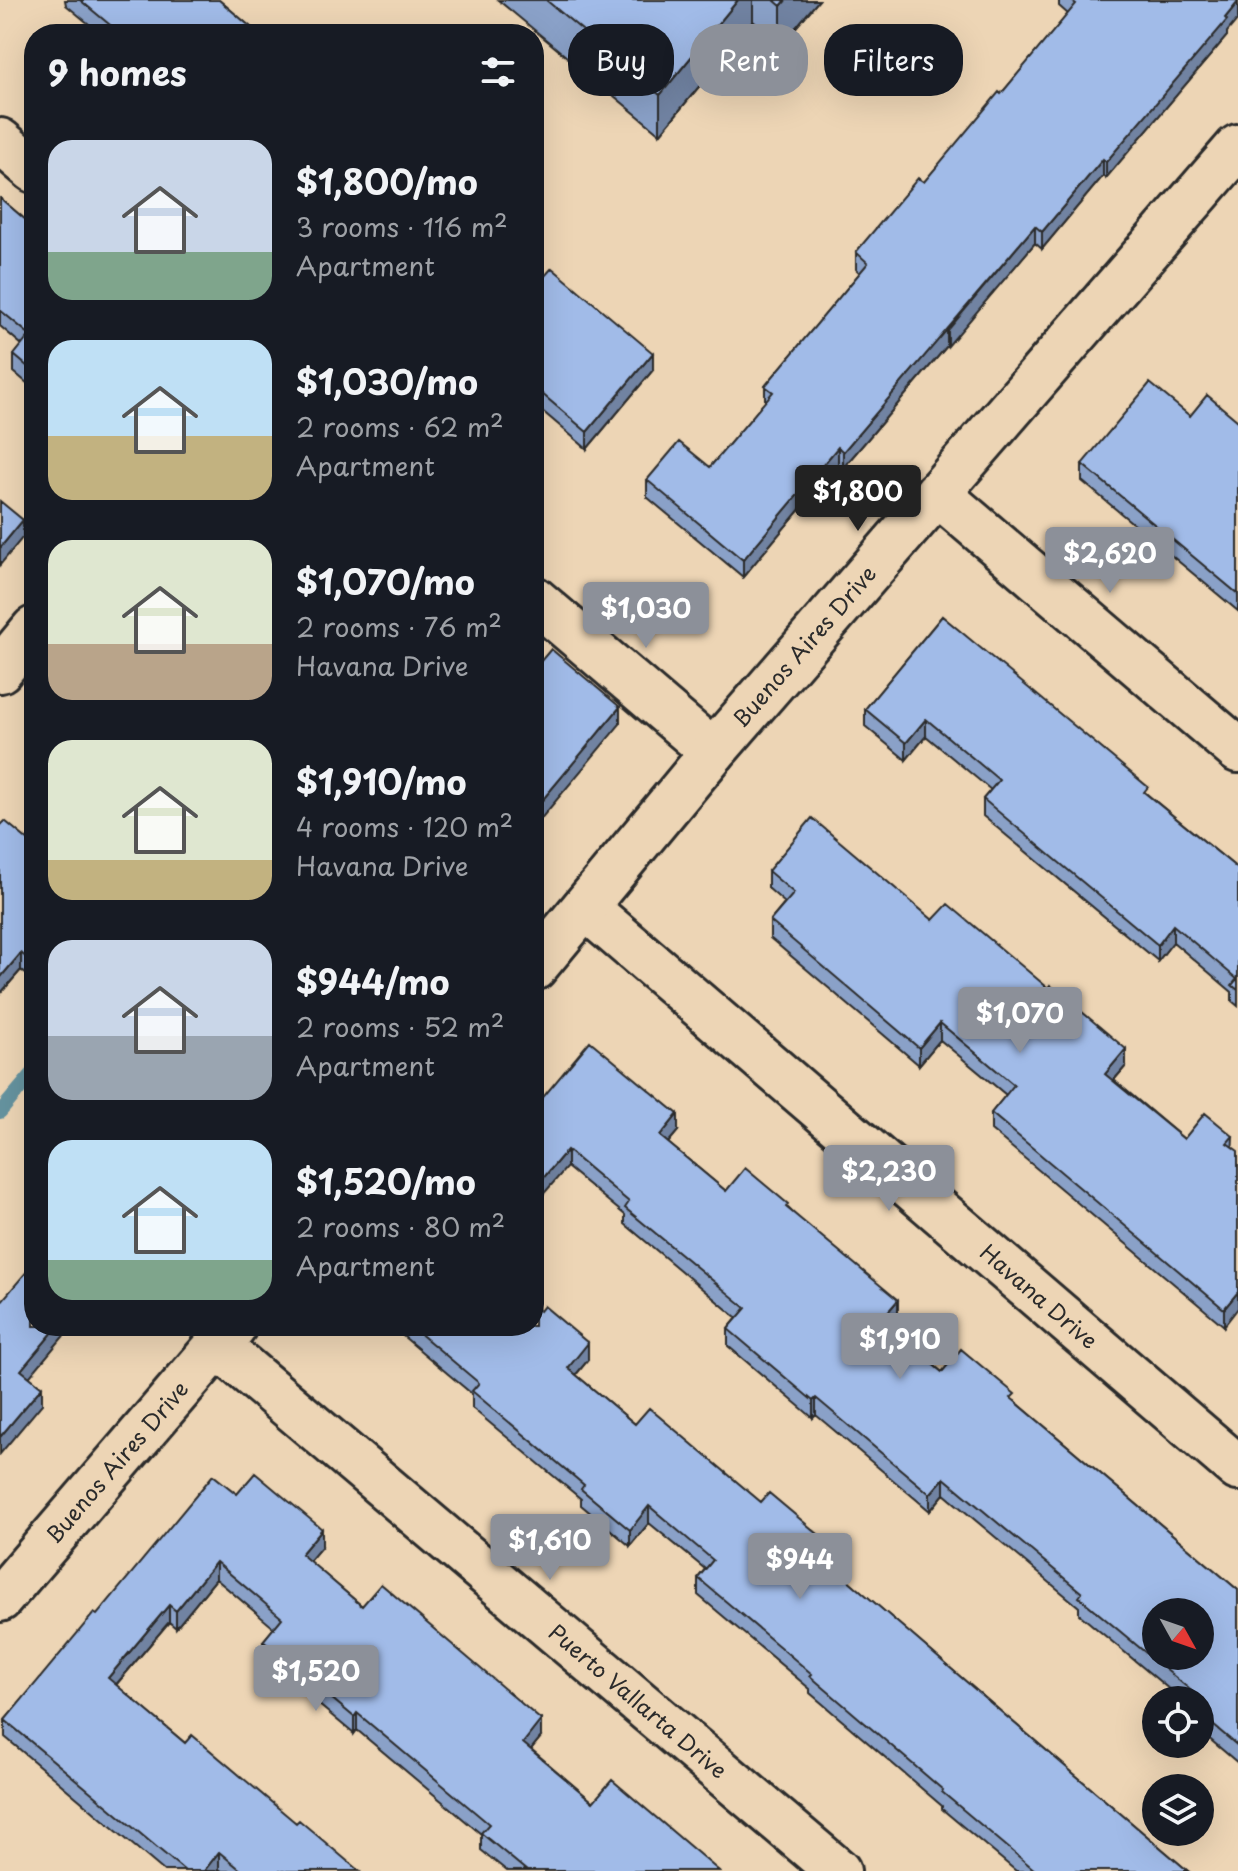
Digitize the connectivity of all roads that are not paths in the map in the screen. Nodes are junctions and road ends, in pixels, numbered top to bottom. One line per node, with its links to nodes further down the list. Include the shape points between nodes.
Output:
1 (0, 141): 3 (street)
2 (1238, 147): 4 (street, Buenos Aires Drive)
3 (24, 161)
4 (937, 493): 8 (street); 9 (street, Buenos Aires Drive)
5 (544, 608): 9 (street)
6 (24, 641): 7 (street)
7 (0, 670)
8 (1238, 750)
9 (713, 752): 10 (street, Buenos Aires Drive)
10 (585, 907): 11 (street, Buenos Aires Drive); 13 (street, Havana Drive)
11 (544, 956)
12 (226, 1336): 14 (street, Buenos Aires Drive); 15 (street, Puerto Vallarta Drive)
13 (1238, 1468)
14 (0, 1599)
15 (838, 1871)

